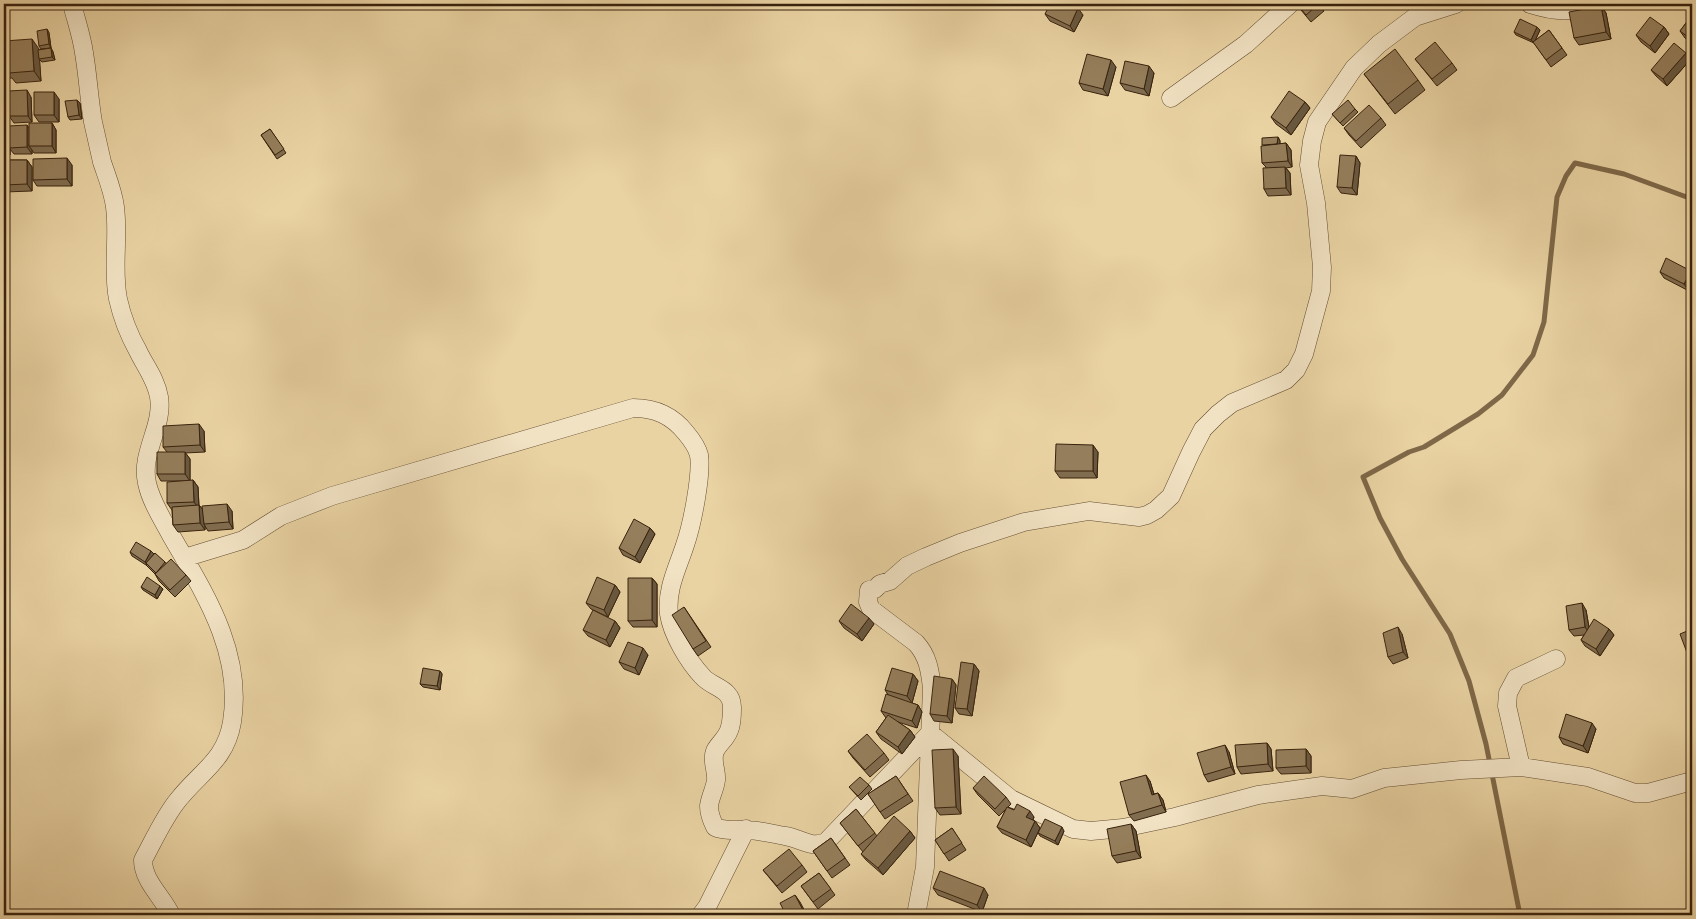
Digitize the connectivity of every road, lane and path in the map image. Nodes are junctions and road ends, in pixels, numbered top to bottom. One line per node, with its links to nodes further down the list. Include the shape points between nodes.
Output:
1 (72, 4): 7 (street, via 84,50 93,121 115,208 115,274 119,302 126,326 156,383 159,399 145,471 147,483)
2 (1290, 4): 6 (street, via 1246,44)
3 (1456, 4): 9 (street, via 1415,17 1379,44 1354,68 1317,122 1308,165 1316,203 1321,291 1304,354 1296,370 1286,380 1232,403 1204,429 1163,506 1139,517 1089,511 1024,522 960,543 907,566 890,581 869,590 871,609 916,643 924,654 931,679)
4 (1530, 4): 5 (street, via 1564,11)
5 (1595, 4)
6 (1171, 98)
7 (184, 558): 12 (street, via 243,540 281,516 332,496 411,472 633,408 650,408 669,417 692,440 698,454 699,471 691,526 675,570 669,613 673,632 701,676 728,693 731,699 730,730 717,747 713,759 716,778 709,808 716,827); 13 (street, via 211,605 226,641 234,694 228,741 220,756 177,801 143,860 147,877)
8 (1556, 658): 10 (street, via 1516,678 1508,693 1507,706)
9 (930, 733): 10 (street, via 1011,799 1073,829 1091,831 1175,817 1258,795 1322,786 1352,789 1384,778); 12 (street, via 826,842 811,845 792,837); 15 (street, via 925,867)
10 (1521, 767): 11 (street, via 1588,777 1635,794)
11 (1692, 781)
12 (746, 829): 14 (street)
13 (171, 915)
14 (700, 915)
15 (916, 915)

